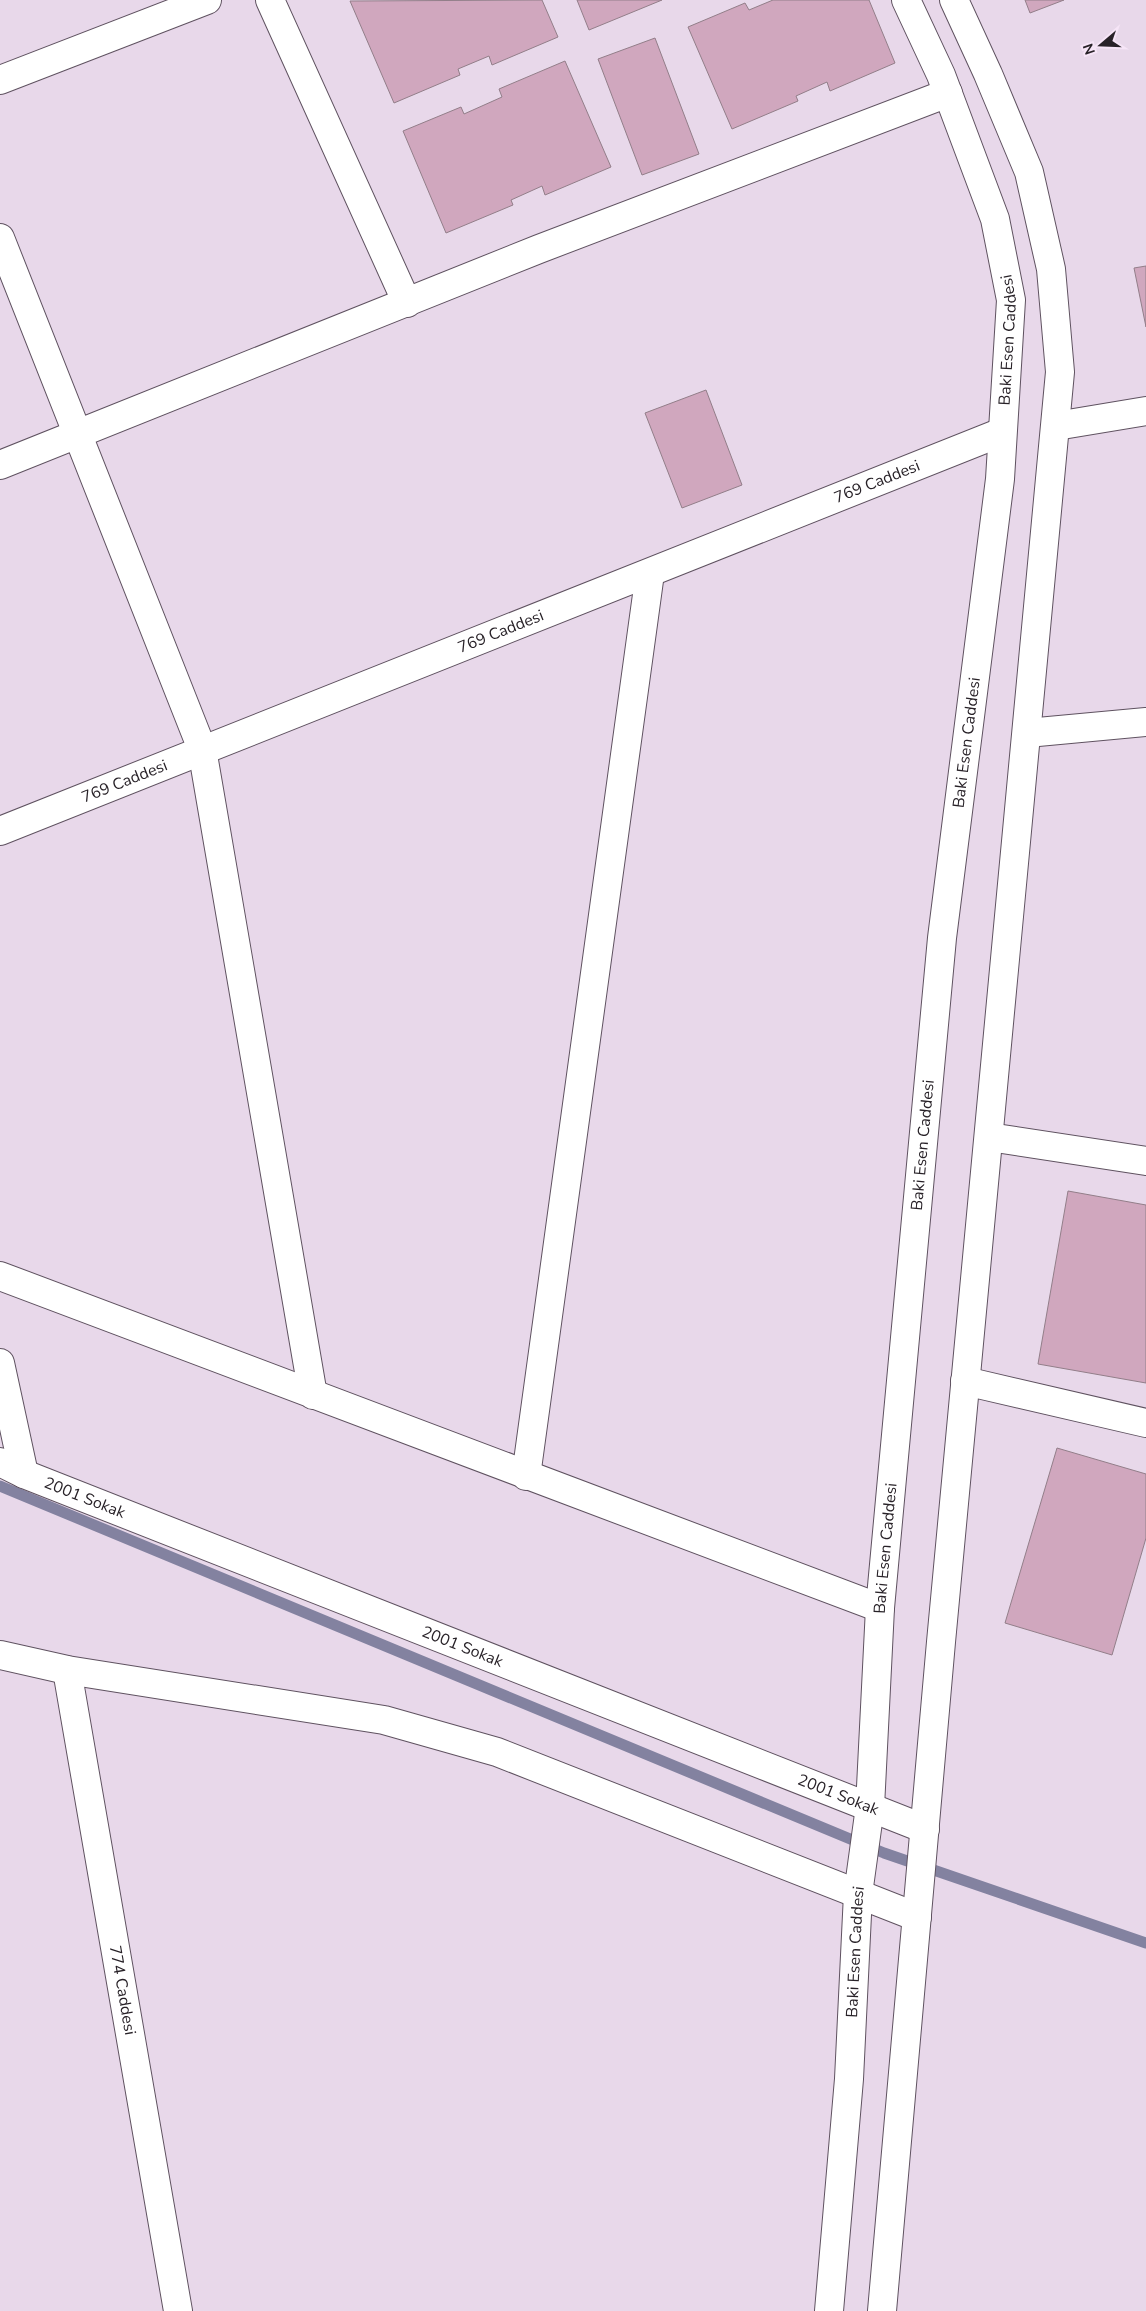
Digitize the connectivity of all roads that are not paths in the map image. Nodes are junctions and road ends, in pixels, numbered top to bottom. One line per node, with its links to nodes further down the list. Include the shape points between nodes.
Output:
1 (207, 0): 5 (street)
2 (270, 0): 8 (street)
3 (906, 0): 6 (street, Baki Esen Caddesi)
4 (954, 0): 10 (street, via 1029,172 1051,269 1060,372)
5 (0, 80)
6 (948, 93): 8 (street); 11 (street, Baki Esen Caddesi, via 995,219 1011,300)
7 (0, 238): 12 (street)
8 (407, 303): 12 (street)
9 (1146, 411): 10 (street)
10 (1056, 426): 16 (street)
11 (1002, 432): 14 (street, 769 Caddesi); 29 (street, Baki Esen Caddesi, via 1000,479 942,938)
12 (80, 435): 13 (street); 17 (street)
13 (0, 465)
14 (650, 573): 17 (street, 769 Caddesi); 28 (street)
15 (1146, 722): 16 (street)
16 (1027, 733): 19 (street)
17 (202, 750): 18 (street, 769 Caddesi); 24 (street)
18 (0, 831)
19 (989, 1137): 20 (street); 23 (street)
20 (1146, 1160)
21 (0, 1276): 24 (street)
22 (0, 1363): 27 (street)
23 (965, 1380): 25 (street); 33 (street)
24 (313, 1395): 28 (street)
25 (1146, 1423)
26 (0, 1462): 27 (street, 2001 Sokak)
27 (24, 1474): 32 (street, 2001 Sokak)
28 (526, 1476): 29 (street)
29 (880, 1608): 32 (street, Baki Esen Caddesi)
30 (0, 1655): 31 (street)
31 (67, 1670): 34 (street, via 384,1720 497,1752); 36 (street, 774 Caddesi)
32 (869, 1813): 33 (street, 2001 Sokak); 34 (street, Baki Esen Caddesi)
33 (924, 1834): 35 (street)
34 (860, 1882): 35 (street); 37 (street, Baki Esen Caddesi, via 849,2079)
35 (918, 1904): 38 (street)
36 (178, 2311)
37 (829, 2311)
38 (882, 2311)

